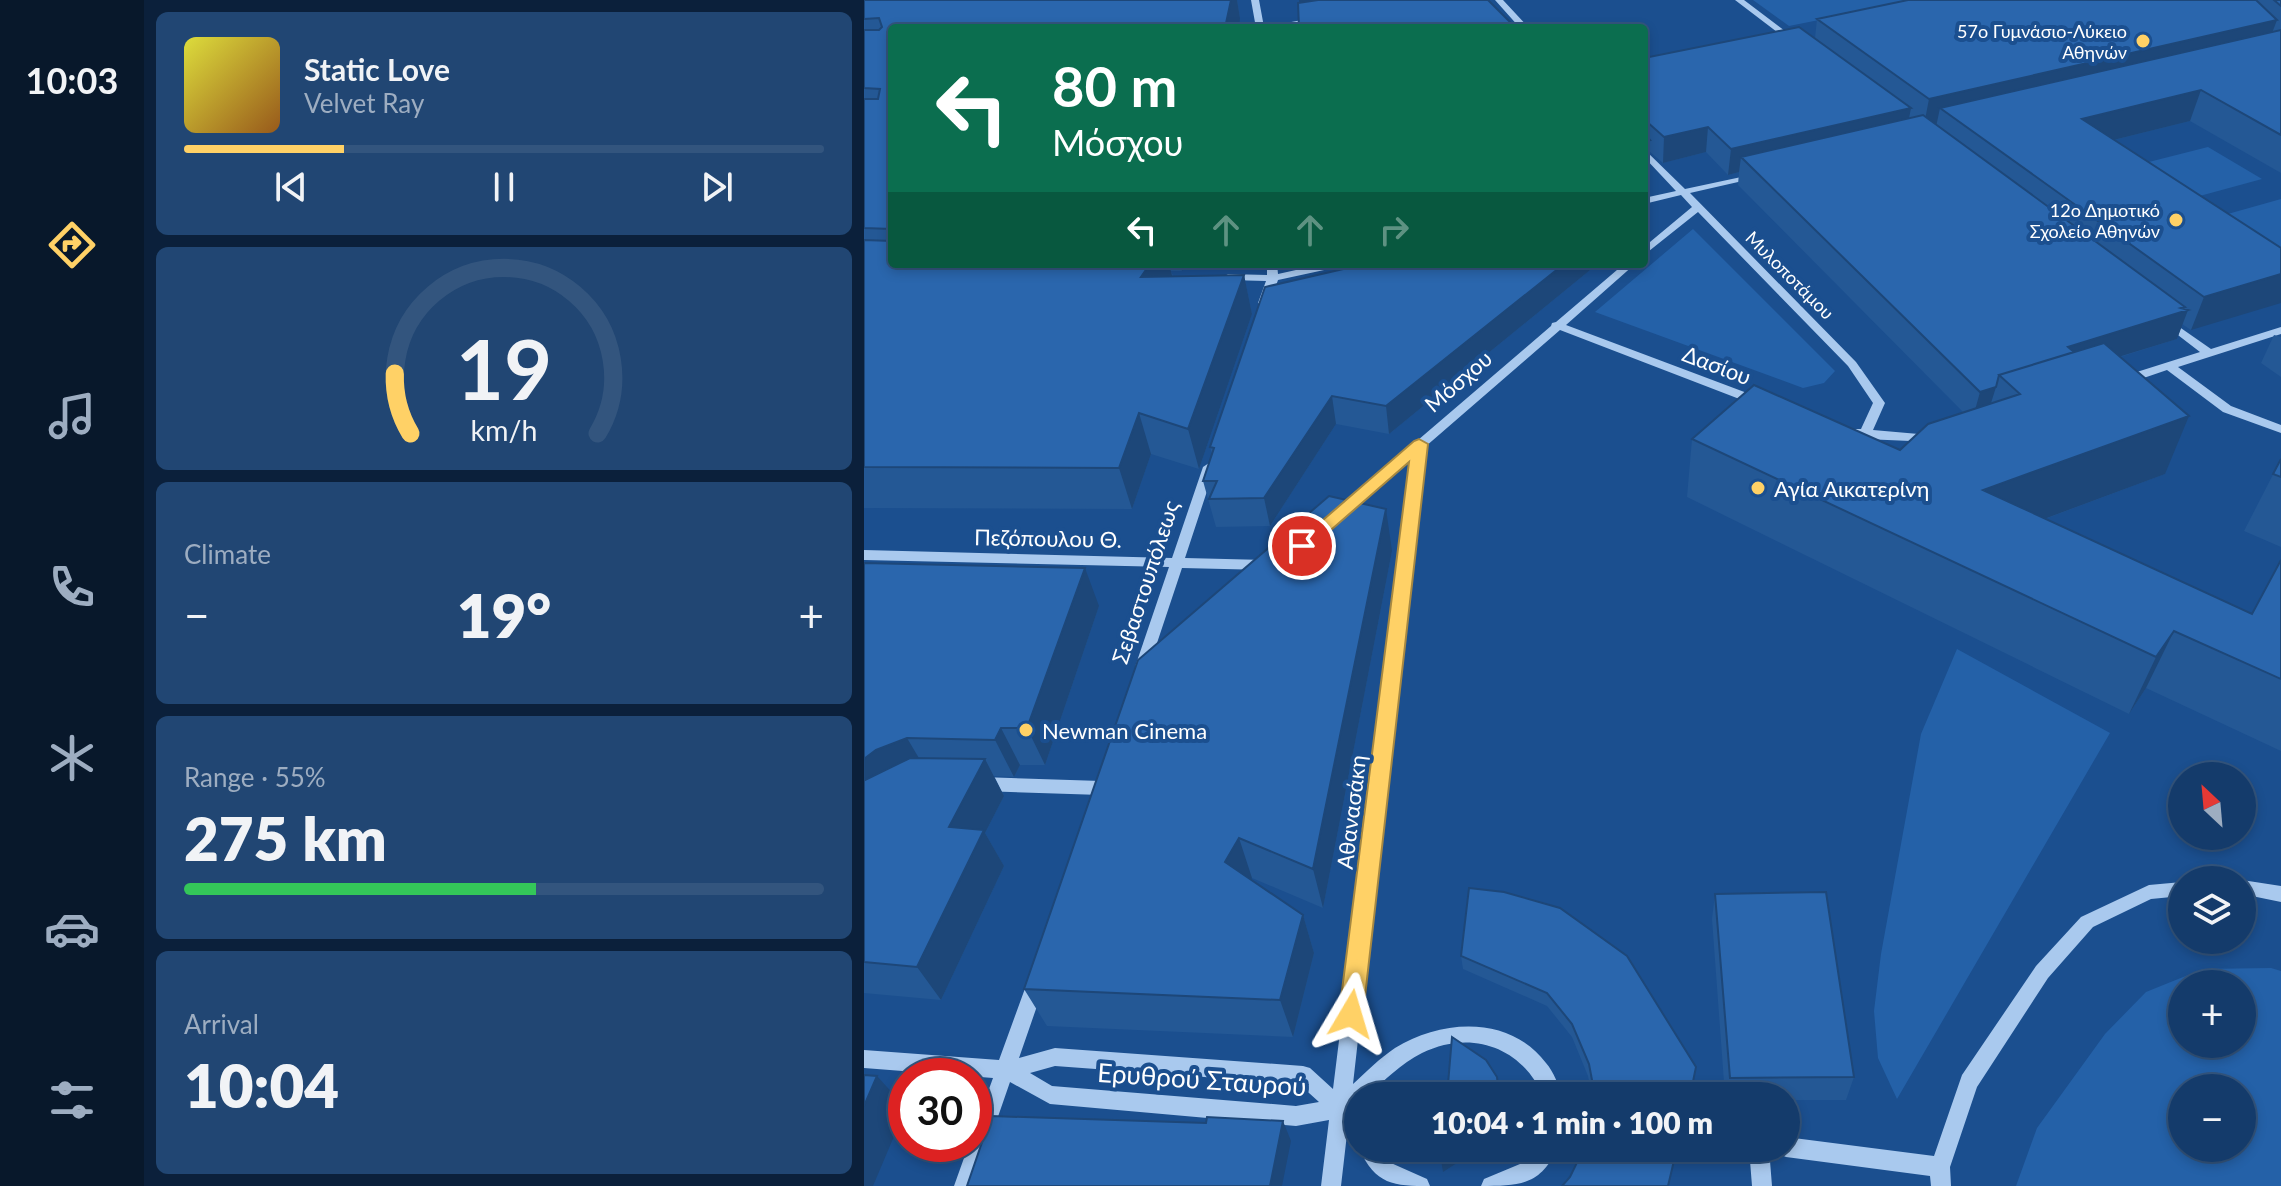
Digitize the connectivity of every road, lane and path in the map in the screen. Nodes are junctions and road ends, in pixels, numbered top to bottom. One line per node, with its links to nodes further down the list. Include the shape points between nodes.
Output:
1 (1255, 0): 5 (street)
2 (1499, 0): 7 (street)
3 (1739, 0): 9 (street)
4 (1326, 18): 6 (street)
5 (1259, 24)
6 (1291, 24)
7 (1521, 24)
8 (1804, 33): 9 (street)
9 (1788, 36): 10 (street); 11 (street)
10 (1774, 39)
11 (1800, 45)
12 (1648, 156): 14 (street, Μυλοποτάμου)
13 (1773, 171): 14 (street)
14 (1684, 193): 15 (street); 16 (street, Μυλοποτάμου)
15 (1648, 200)
16 (1698, 207): 17 (street); 34 (street, Μυλοποτάμου, via 1852,364 1879,403)
17 (1648, 249)
18 (1300, 268): 20 (street)
19 (1625, 268): 24 (street, Μόσχου)
20 (1272, 271): 21 (street); 23 (street)
21 (1210, 277)
22 (2159, 315): 28 (street)
23 (1257, 323)
24 (1556, 325): 31 (street, Δασίου); 36 (street, Μόσχου)
25 (2281, 330): 26 (street)
26 (2257, 338): 27 (street); 28 (street)
27 (2281, 344)
28 (2209, 353): 29 (street)
29 (2169, 366): 30 (street); 33 (street, via 2227,409)
30 (2112, 384)
31 (1766, 405)
32 (1837, 429): 34 (street)
33 (2281, 429)
34 (1864, 435): 35 (street)
35 (1939, 439)
36 (1419, 444): 38 (street, Μόσχου); 54 (street, Αθανασάκη)
37 (1212, 458): 40 (street, Σεβαστουπόλεως)
38 (1325, 525)
39 (864, 555): 40 (street, Πεζόπουλου Θ.)
40 (1177, 563): 41 (street, Πεζόπουλου Θ., via 1278,566); 42 (street, Σεβαστουπόλεως, via 1140,684)
41 (1266, 576)
42 (1158, 669)
43 (963, 784): 44 (street)
44 (1101, 789)
45 (2168, 890): 60 (street, via 2149,892 2087,922 2042,972 1969,1082)
46 (2256, 890): 47 (street)
47 (2281, 894)
48 (1042, 963): 50 (street)
49 (864, 1059): 50 (street, Ερυθρού Σταυρού)
50 (1007, 1070): 54 (street, Ερυθρού Σταυρού, via 1050,1095 1296,1116); 54 (street, Ερυθρού Σταυρού, via 1055,1057 1303,1075); 61 (street)
51 (1370, 1082): 52 (street, via 1401,1055 1438,1036 1482,1034 1510,1041)
52 (1546, 1082)
53 (1344, 1105): 54 (street)
54 (1340, 1108): 55 (street); 62 (street, Αθανασάκη)
55 (1344, 1114)
56 (1800, 1150): 60 (street)
57 (1379, 1162): 63 (street, via 1384,1170)
58 (1538, 1162): 64 (street)
59 (1760, 1162): 65 (street)
60 (1940, 1177)
61 (964, 1186)
62 (1331, 1186)
63 (1420, 1186)
64 (1491, 1186)
65 (1762, 1186)

